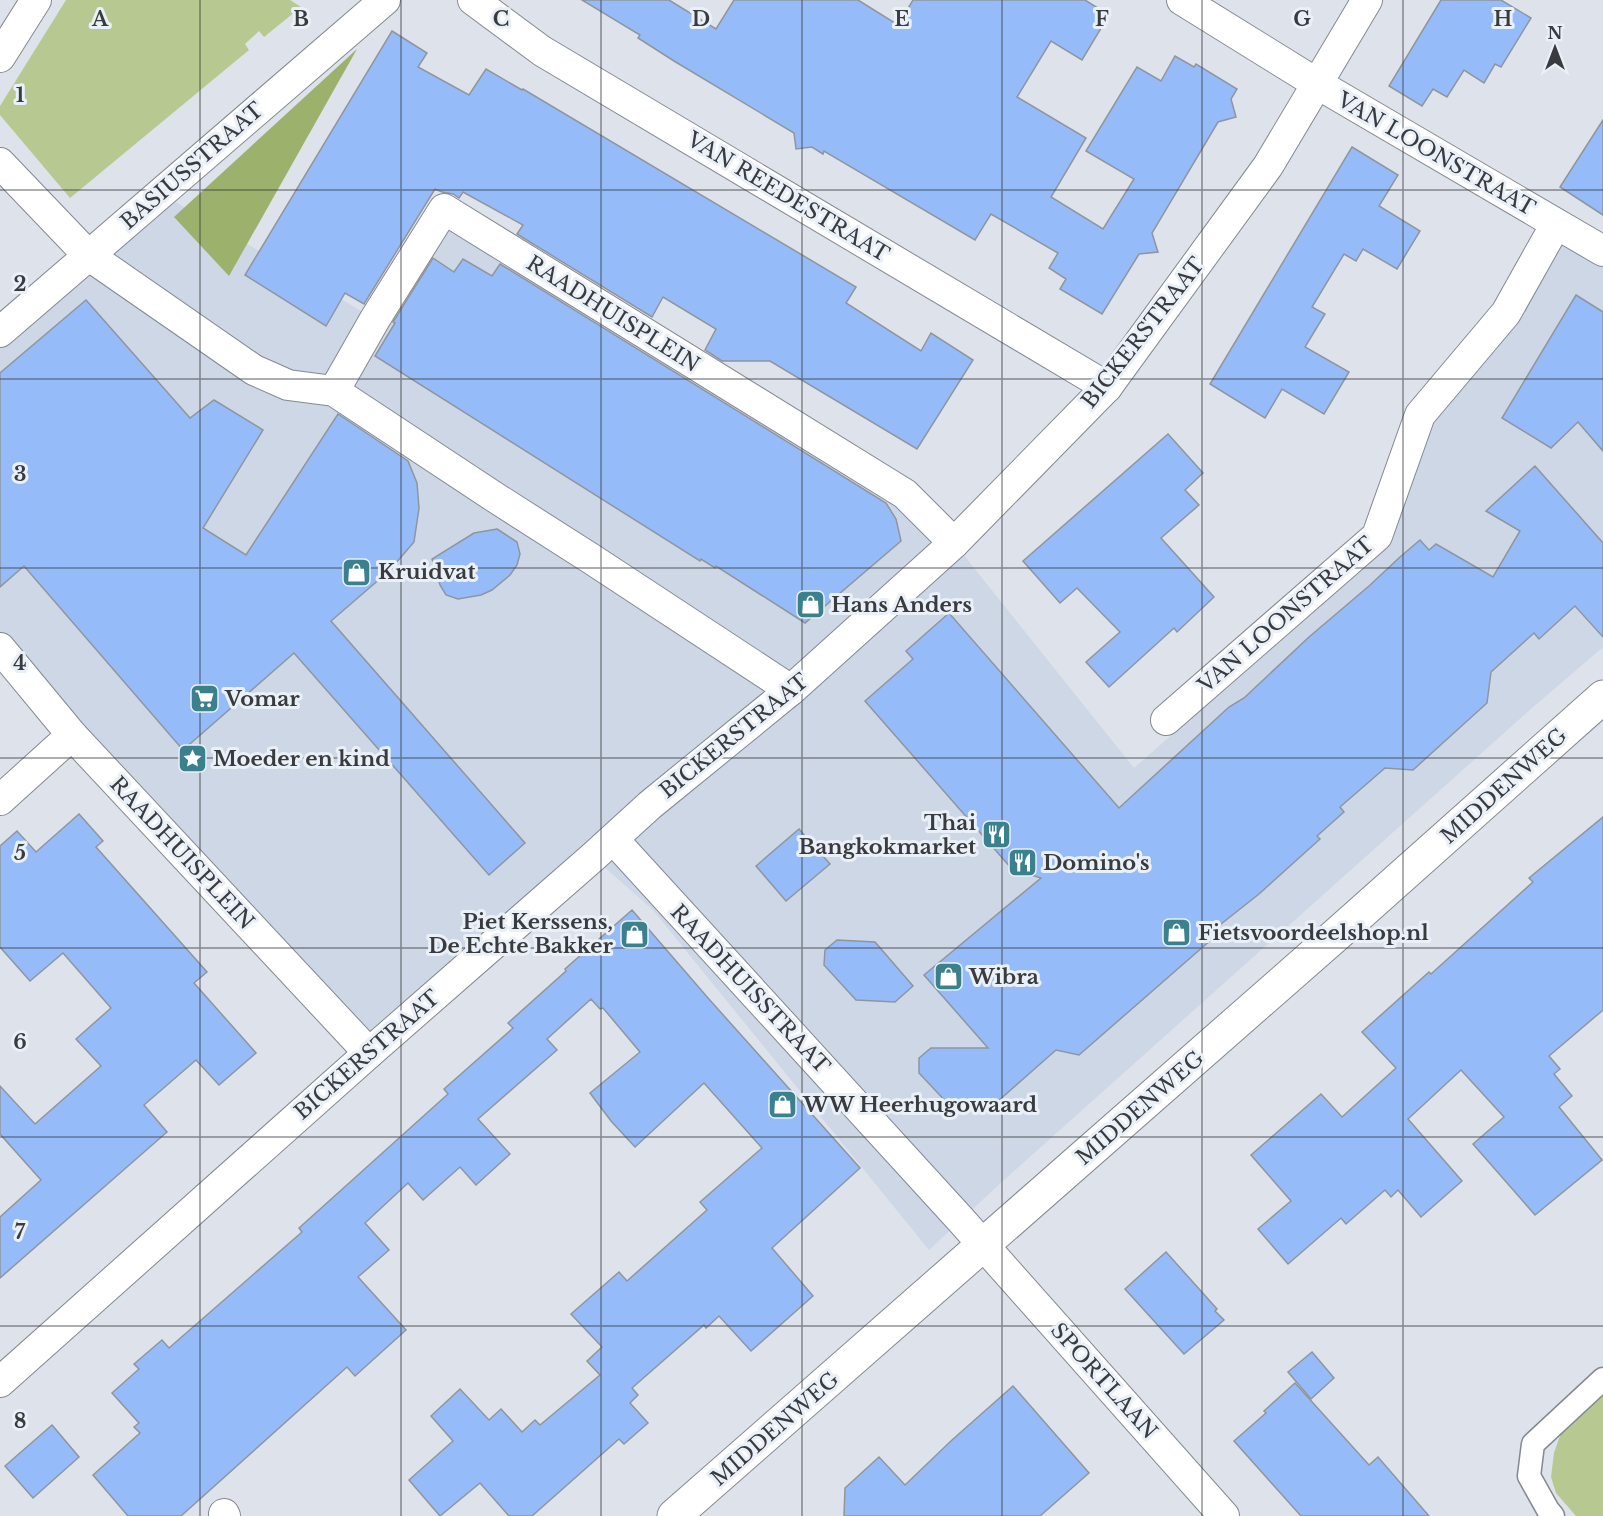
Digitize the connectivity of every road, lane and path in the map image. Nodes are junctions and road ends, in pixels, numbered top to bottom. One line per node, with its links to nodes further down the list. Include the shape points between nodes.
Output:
1 (385, 0): 11 (street, BASIUSSTRAAT)
2 (473, 0): 13 (street, VAN REEDESTRAAT, via 542,51)
3 (1182, 0): 7 (street, VAN LOONSTRAAT)
4 (1367, 0): 7 (street, BICKERSTRAAT)
5 (33, 1): 6 (street)
6 (0, 57)
7 (1316, 83): 9 (street, VAN LOONSTRAAT); 13 (street, BICKERSTRAAT, via 1268,166)
8 (0, 164): 11 (street)
9 (1556, 224): 10 (street, VAN LOONSTRAAT); 19 (street, VAN LOONSTRAAT, via 1506,313 1420,415 1377,537)
10 (1603, 251)
11 (88, 255): 12 (street, BASIUSSTRAAT); 14 (street, via 254,370 288,385)
12 (0, 332)
13 (1107, 387): 15 (street, BICKERSTRAAT)
14 (334, 391): 15 (street, RAADHUISPLEIN, via 444,209 905,494); 17 (street)
15 (954, 543): 17 (street, BICKERSTRAAT)
16 (0, 648): 20 (street, RAADHUISPLEIN)
17 (791, 690): 22 (street, BICKERSTRAAT)
18 (1603, 698): 24 (street, MIDDENWEG)
19 (1166, 720)
20 (72, 735): 21 (street); 23 (street, RAADHUISPLEIN)
21 (0, 800)
22 (613, 839): 23 (street, BICKERSTRAAT); 24 (street, RAADHUISSTRAAT)
23 (369, 1053): 26 (street, BICKERSTRAAT)
24 (984, 1245): 27 (street, MIDDENWEG); 28 (street, SPORTLAAN)
25 (1603, 1378): 29 (street, via 1533,1444 1529,1476)
26 (0, 1382)
27 (675, 1516)
28 (1224, 1516)
29 (1553, 1516)

